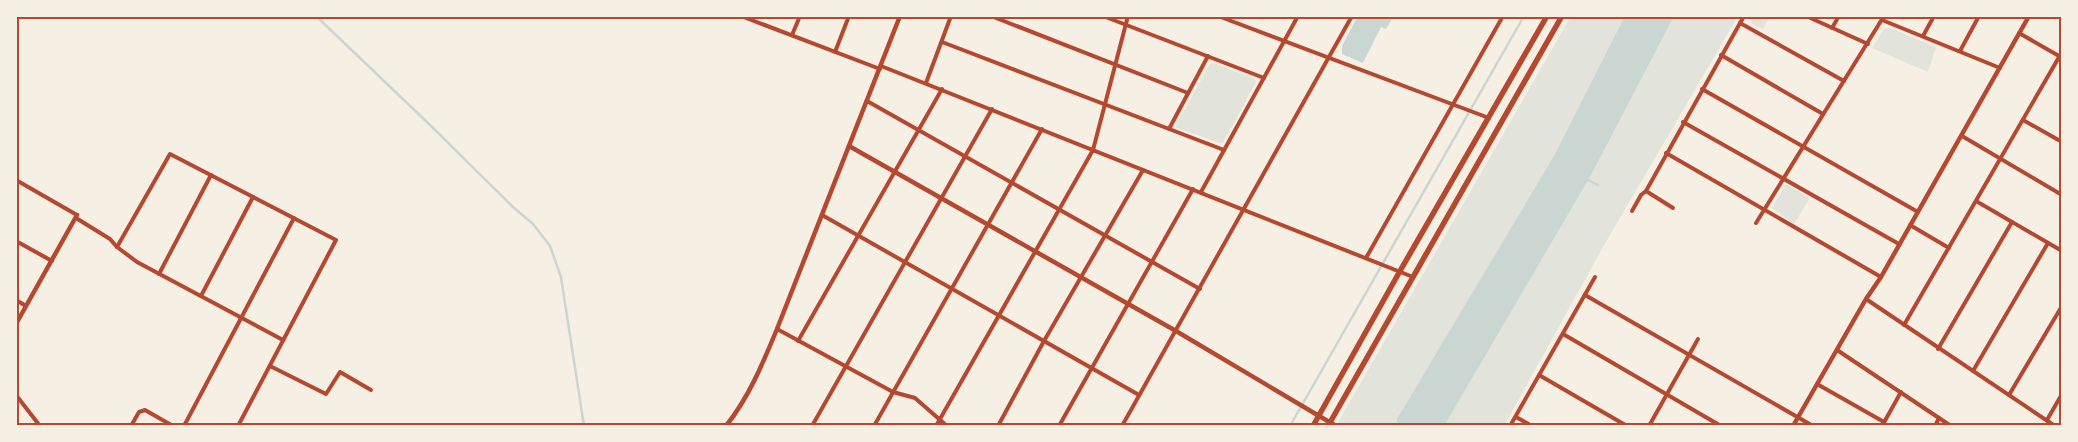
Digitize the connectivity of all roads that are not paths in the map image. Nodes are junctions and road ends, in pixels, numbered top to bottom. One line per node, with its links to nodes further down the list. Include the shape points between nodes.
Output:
1 (741, 16): 21 (street)
2 (800, 16): 27 (street)
3 (849, 16): 33 (street)
4 (900, 16): 39 (street)
5 (952, 16): 30 (street)
6 (991, 16): 38 (street)
7 (1103, 16): 24 (street)
8 (1128, 16): 24 (street)
9 (1218, 16): 29 (street)
10 (1298, 16): 29 (street)
11 (1352, 16): 37 (street)
12 (1503, 16): 48 (street)
13 (1547, 16): 52 (main road)
14 (1562, 16): 109 (main road)
15 (1744, 16): 23 (street)
16 (1806, 16): 25 (street)
17 (1839, 16): 25 (street)
18 (1934, 16): 28 (street)
19 (1979, 16): 32 (street)
20 (2029, 16): 26 (street)
21 (750, 18): 27 (street)
22 (1883, 18): 28 (street); 31 (street)
23 (1740, 23): 35 (street); 42 (street)
24 (1126, 25): 36 (street); 38 (street)
25 (1832, 28): 31 (street)
26 (2020, 33): 34 (street); 40 (street)
27 (792, 36): 33 (street)
28 (1923, 36): 32 (street)
29 (1284, 41): 37 (street); 41 (street)
30 (942, 42): 43 (street); 49 (street)
31 (1868, 44): 42 (street)
32 (1960, 51): 40 (street)
33 (835, 52): 39 (street)
34 (2061, 54): 53 (street)
35 (1722, 55): 45 (street); 51 (street)
36 (1208, 56): 41 (street); 46 (street)
37 (1329, 58): 48 (street); 82 (street)
38 (1115, 64): 46 (street); 49 (street)
39 (880, 68): 43 (street); 47 (street)
40 (2000, 68): 58 (street)
41 (1264, 78): 63 (street)
42 (1844, 81): 51 (street)
43 (926, 83): 44 (street)
44 (942, 89): 50 (street); 57 (street)
45 (1702, 89): 54 (street); 61 (street)
46 (1188, 93): 56 (street)
47 (867, 101): 57 (street); 60 (street)
48 (1453, 104): 52 (street); 102 (street)
49 (1104, 105): 56 (street); 62 (street)
50 (992, 109): 55 (street); 65 (street)
51 (1824, 114): 61 (street)
52 (1489, 118): 106 (main road)
53 (2023, 120): 59 (street); 66 (street)
54 (1684, 122): 64 (street); 70 (street)
55 (1042, 129): 62 (street); 72 (street)
56 (1169, 129): 63 (street)
57 (918, 130): 65 (street); 68 (street)
58 (1962, 136): 66 (street); 85 (street)
59 (2061, 140)
60 (849, 146): 68 (street); 86 (street)
61 (1803, 147): 70 (street); 85 (street)
62 (1093, 150): 67 (street); 81 (street)
63 (1224, 150): 75 (street)
64 (1666, 153): 74 (street); 83 (street)
65 (965, 156): 72 (street); 78 (street)
66 (2001, 159): 76 (street); 79 (street)
67 (1143, 170): 73 (street); 94 (street)
68 (895, 172): 78 (street); 93 (street)
69 (211, 175): 77 (street); 98 (street, via 170,154); 107 (street)
70 (1783, 179): 83 (street); 97 (street)
71 (16, 180): 87 (street)
72 (1011, 182): 81 (street); 91 (street)
73 (1192, 189): 75 (street); 105 (street)
74 (1646, 191): 80 (street); 84 (street)
75 (1201, 192): 82 (street)
76 (2062, 195)
77 (253, 196): 88 (street); 115 (street)
78 (941, 198): 91 (street); 104 (street)
79 (1976, 201): 89 (street); 99 (street)
80 (1672, 208)
81 (1058, 210): 94 (street); 100 (street)
82 (1245, 210): 102 (street); 113 (street)
83 (1763, 210): 90 (street); 111 (street)
84 (1632, 211)
85 (1918, 212): 92 (street)
86 (822, 215): 93 (street); 125 (street)
87 (77, 217): 98 (street, via 110,239); 103 (street)
88 (294, 218): 122 (street); 129 (street, via 336,240)
89 (2012, 222): 96 (street); 132 (street)
90 (1756, 223)
91 (987, 224): 100 (street); 112 (street)
92 (1910, 224): 97 (street); 99 (street)
93 (860, 236): 104 (street); 130 (street)
94 (1104, 236): 105 (street); 108 (street)
95 (16, 241): 103 (street)
96 (2048, 243): 101 (street); 138 (street)
97 (1899, 244): 111 (street)
98 (116, 247): 107 (street)
99 (1949, 248): 124 (street)
100 (1035, 251): 108 (street); 121 (street)
101 (2062, 251)
102 (1366, 258): 106 (street)
103 (52, 261): 119 (street)
104 (905, 262): 112 (street); 136 (street)
105 (1151, 262): 113 (street); 118 (street)
106 (1400, 271): 109 (street); 149 (main road)
107 (159, 274): 115 (street)
108 (1081, 277): 118 (street); 131 (street)
109 (1412, 277): 156 (main road)
110 (1595, 277): 114 (street)
111 (1881, 277): 116 (street)
112 (951, 288): 121 (street); 142 (street)
113 (1200, 289): 126 (street)
114 (1585, 295): 127 (street); 134 (street)
115 (201, 296): 122 (street)
116 (1866, 299): 124 (street); 133 (street)
117 (16, 300): 119 (street)
118 (1128, 304): 126 (street); 137 (street)
119 (26, 306): 123 (street)
120 (2062, 306): 148 (street)
121 (999, 316): 131 (street); 153 (street)
122 (241, 318): 129 (street); 160 (street)
123 (16, 324)
124 (1904, 325): 132 (street)
125 (778, 330): 130 (street); 162 (street, via 758,375)
126 (1176, 331): 146 (street); 149 (street)
127 (1563, 334): 139 (street); 147 (street)
128 (1698, 339): 134 (street)
129 (283, 340): 135 (street)
130 (798, 341): 136 (street)
131 (1044, 341): 137 (street); 167 (street)
132 (1938, 348): 138 (street)
133 (1837, 350): 140 (street); 143 (street)
134 (1690, 355): 147 (street); 151 (street)
135 (270, 366): 141 (street, via 326,394 340,372); 161 (street)
136 (846, 366): 142 (street); 163 (street)
137 (1091, 368): 146 (street); 168 (street)
138 (1973, 371): 148 (street)
139 (1539, 375): 150 (street); 173 (street)
140 (1817, 384): 151 (street); 155 (street)
141 (371, 390)
142 (893, 392): 153 (street, via 915,398); 164 (street)
143 (1901, 392): 152 (street); 155 (street)
144 (2062, 394): 154 (street)
145 (16, 395): 157 (street)
146 (1139, 395): 169 (street)
147 (1667, 395): 174 (street); 175 (street)
148 (2009, 395): 154 (street)
149 (1319, 416): 156 (street); 170 (main road)
150 (1516, 417): 171 (street); 172 (street)
151 (1798, 417): 176 (street); 177 (street)
152 (1939, 418): 178 (street); 179 (street)
153 (940, 420): 165 (street); 166 (street)
154 (2046, 420): 180 (street)
155 (1883, 424)
156 (1331, 425)
157 (40, 426)
158 (131, 426): 159 (street, via 139,412 145,410)
159 (174, 426)
160 (184, 426)
161 (238, 426)
162 (726, 426)
163 (812, 426)
164 (874, 426)
165 (936, 426)
166 (947, 426)
167 (998, 426)
168 (1059, 426)
169 (1122, 426)
170 (1313, 426)
171 (1510, 426)
172 (1532, 426)
173 (1627, 426)
174 (1649, 426)
175 (1720, 426)
176 (1793, 426)
177 (1814, 426)
178 (1935, 426)
179 (1951, 426)
180 (2055, 426)

